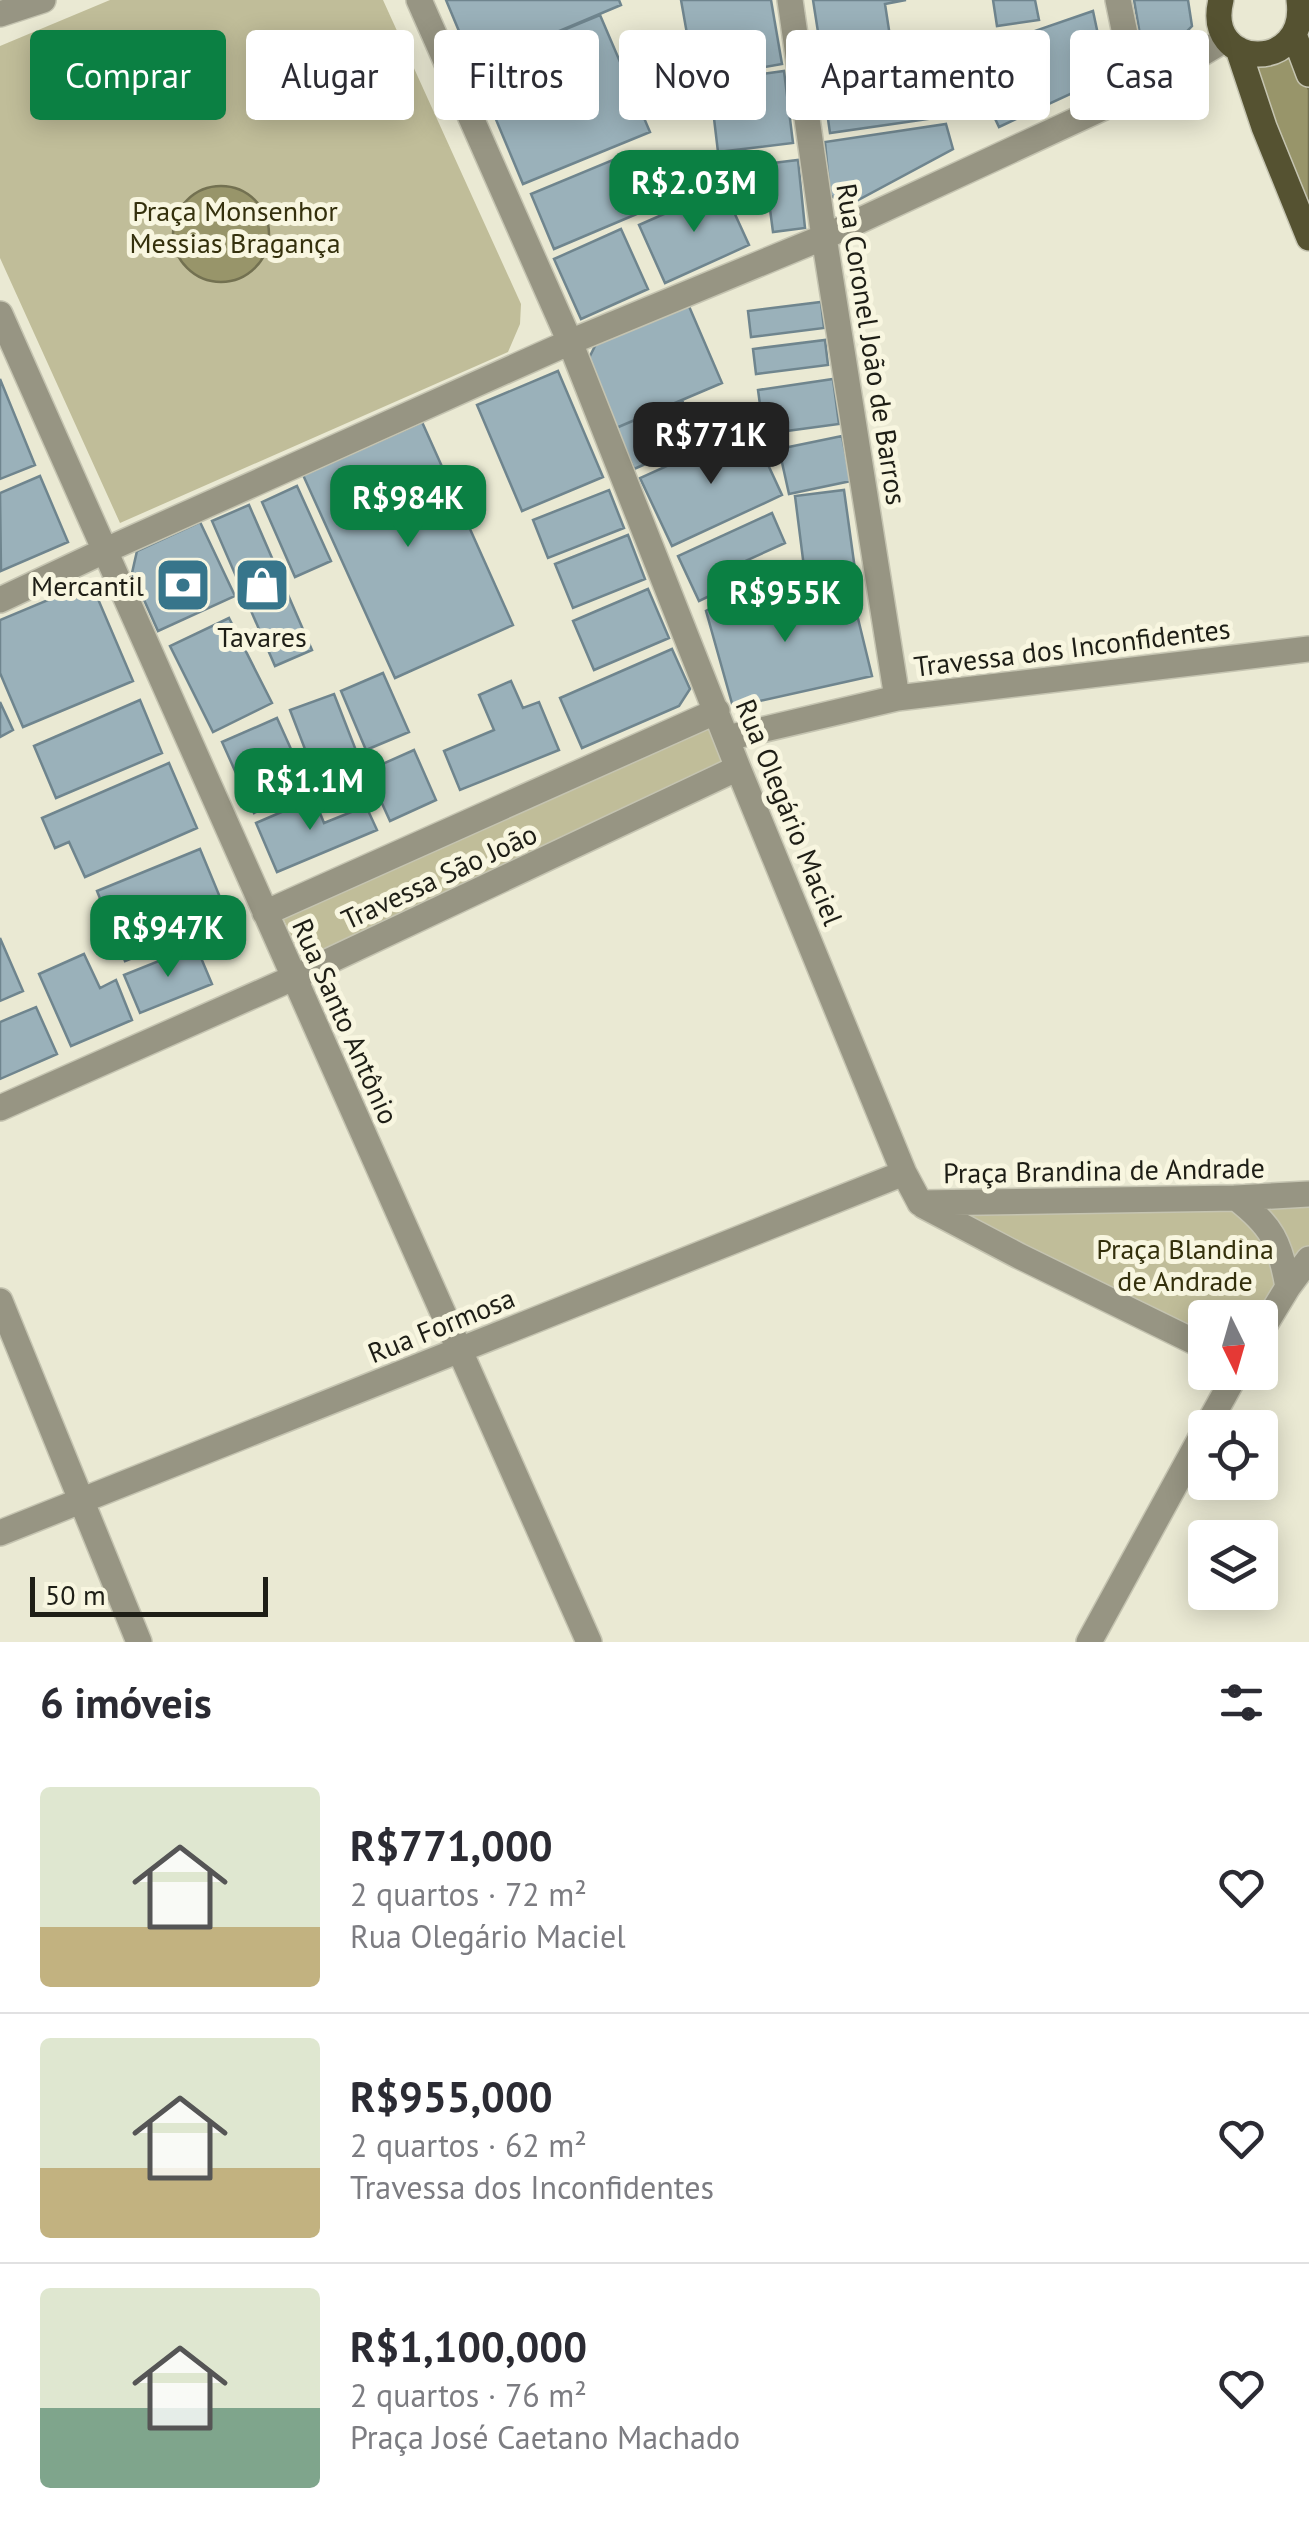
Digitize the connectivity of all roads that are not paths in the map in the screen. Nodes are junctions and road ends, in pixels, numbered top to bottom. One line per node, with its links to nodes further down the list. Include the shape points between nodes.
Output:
1 (43, 0): 7 (street)
2 (419, 0): 17 (street, Rua Olegário Maciel)
3 (790, 0): 14 (street, Rua Coronel João de Barros)
4 (1118, 0): 8 (street)
5 (1220, 0): 10 (main road, via 1218,15)
6 (1299, 0): 9 (main road)
7 (0, 14)
8 (1124, 30)
9 (1294, 37): 10 (main road, via 1268,54 1252,55); 12 (main road)
10 (1232, 44): 11 (street); 15 (main road)
11 (1209, 56)
12 (1309, 74)
13 (1077, 120): 14 (street)
14 (824, 237): 17 (street); 21 (street, Rua Coronel João de Barros)
15 (1309, 238)
16 (0, 314): 18 (street, Rua Santo Antônio)
17 (570, 342): 18 (street); 22 (street, Rua Olegário Maciel)
18 (104, 550): 19 (street); 25 (street, Rua Santo Antônio)
19 (0, 600)
20 (1309, 649): 21 (street, Travessa dos Inconfidentes)
21 (897, 698): 23 (street, Travessa dos Inconfidentes)
22 (717, 711): 23 (street, Rua Olegário Maciel); 25 (street)
23 (727, 738): 24 (street, Rua Olegário Maciel)
24 (738, 768): 26 (street, Travessa São João); 28 (street, Rua Olegário Maciel)
25 (265, 913): 26 (street, Rua Santo Antônio)
26 (293, 978): 27 (street, Travessa São João); 37 (street, Rua Santo Antônio)
27 (0, 1108)
28 (904, 1173): 31 (street, Rua Olegário Maciel); 37 (street, Rua Formosa)
29 (1309, 1194): 30 (street, Praça Brandina de Andrade)
30 (1236, 1198): 31 (street, Praça Brandina de Andrade); 33 (street, via 1271,1233)
31 (920, 1203): 36 (street, Praça Brandina de Andrade)
32 (1309, 1258): 33 (street)
33 (1288, 1286): 35 (street)
34 (0, 1301): 39 (street)
35 (1278, 1303)
36 (1188, 1340)
37 (458, 1351): 39 (street, Rua Formosa); 42 (street, Rua Santo Antônio)
38 (1188, 1462): 43 (street)
39 (82, 1502): 40 (street, Rua Formosa); 41 (street)
40 (0, 1533)
41 (139, 1642)
42 (588, 1642)
43 (1089, 1642)

